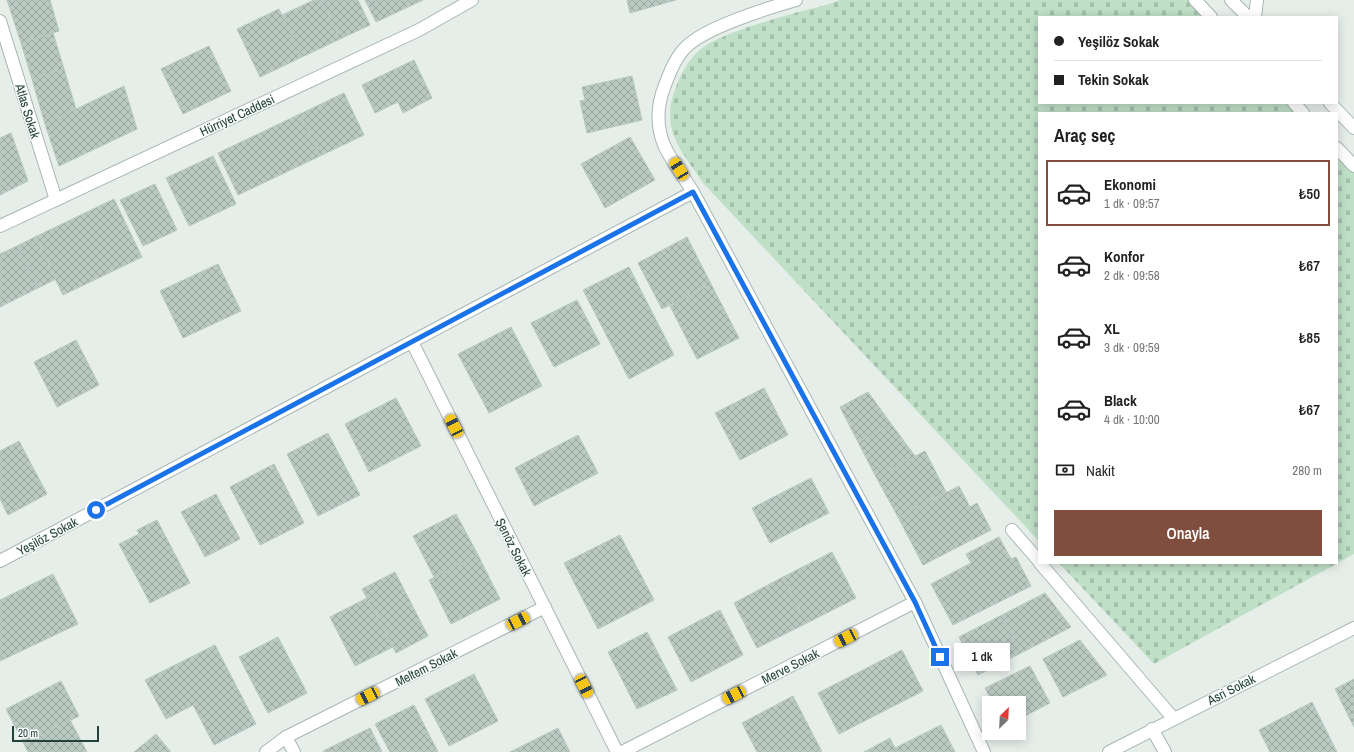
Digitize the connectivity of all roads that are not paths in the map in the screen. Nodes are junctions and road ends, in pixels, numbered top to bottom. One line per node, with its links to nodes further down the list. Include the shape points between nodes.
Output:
1 (472, 0): 17 (street, Hürriyet Caddesi, via 419,30)
2 (796, 0): 16 (street, via 705,33 686,46 678,56 662,92 658,122 665,146)
3 (1195, 0): 6 (street)
4 (1231, 0): 7 (street)
5 (1257, 0): 8 (street)
6 (1210, 16)
7 (1247, 16)
8 (1255, 16)
9 (0, 21): 17 (street, Atlas Sokak)
10 (1295, 104): 12 (street)
11 (1331, 104): 13 (street)
12 (1302, 112)
13 (1354, 128)
14 (1338, 149): 15 (street)
15 (1354, 166)
16 (693, 192): 19 (street, Yeşilöz Sokak); 24 (street)
17 (56, 200): 18 (street, Hürriyet Caddesi)
18 (0, 226)
19 (412, 342): 22 (street, Yeşilöz Sokak); 25 (street, Şenöz Sokak)
20 (1012, 530): 21 (street)
21 (1038, 560)
22 (0, 561)
23 (1042, 564): 27 (street)
24 (915, 602): 33 (street, Merve Sokak); 34 (street)
25 (545, 607): 29 (street, Meltem Sokak); 32 (street, Şenöz Sokak)
26 (1354, 628): 27 (street, Asri Sokak)
27 (1173, 718): 28 (street, Asri Sokak)
28 (1152, 729): 35 (street, Asri Sokak); 36 (street)
29 (286, 737): 30 (street, Meltem Sokak); 31 (street)
30 (266, 752)
31 (294, 752)
32 (617, 752)
33 (622, 752)
34 (984, 752)
35 (1109, 752)
36 (1166, 752)

